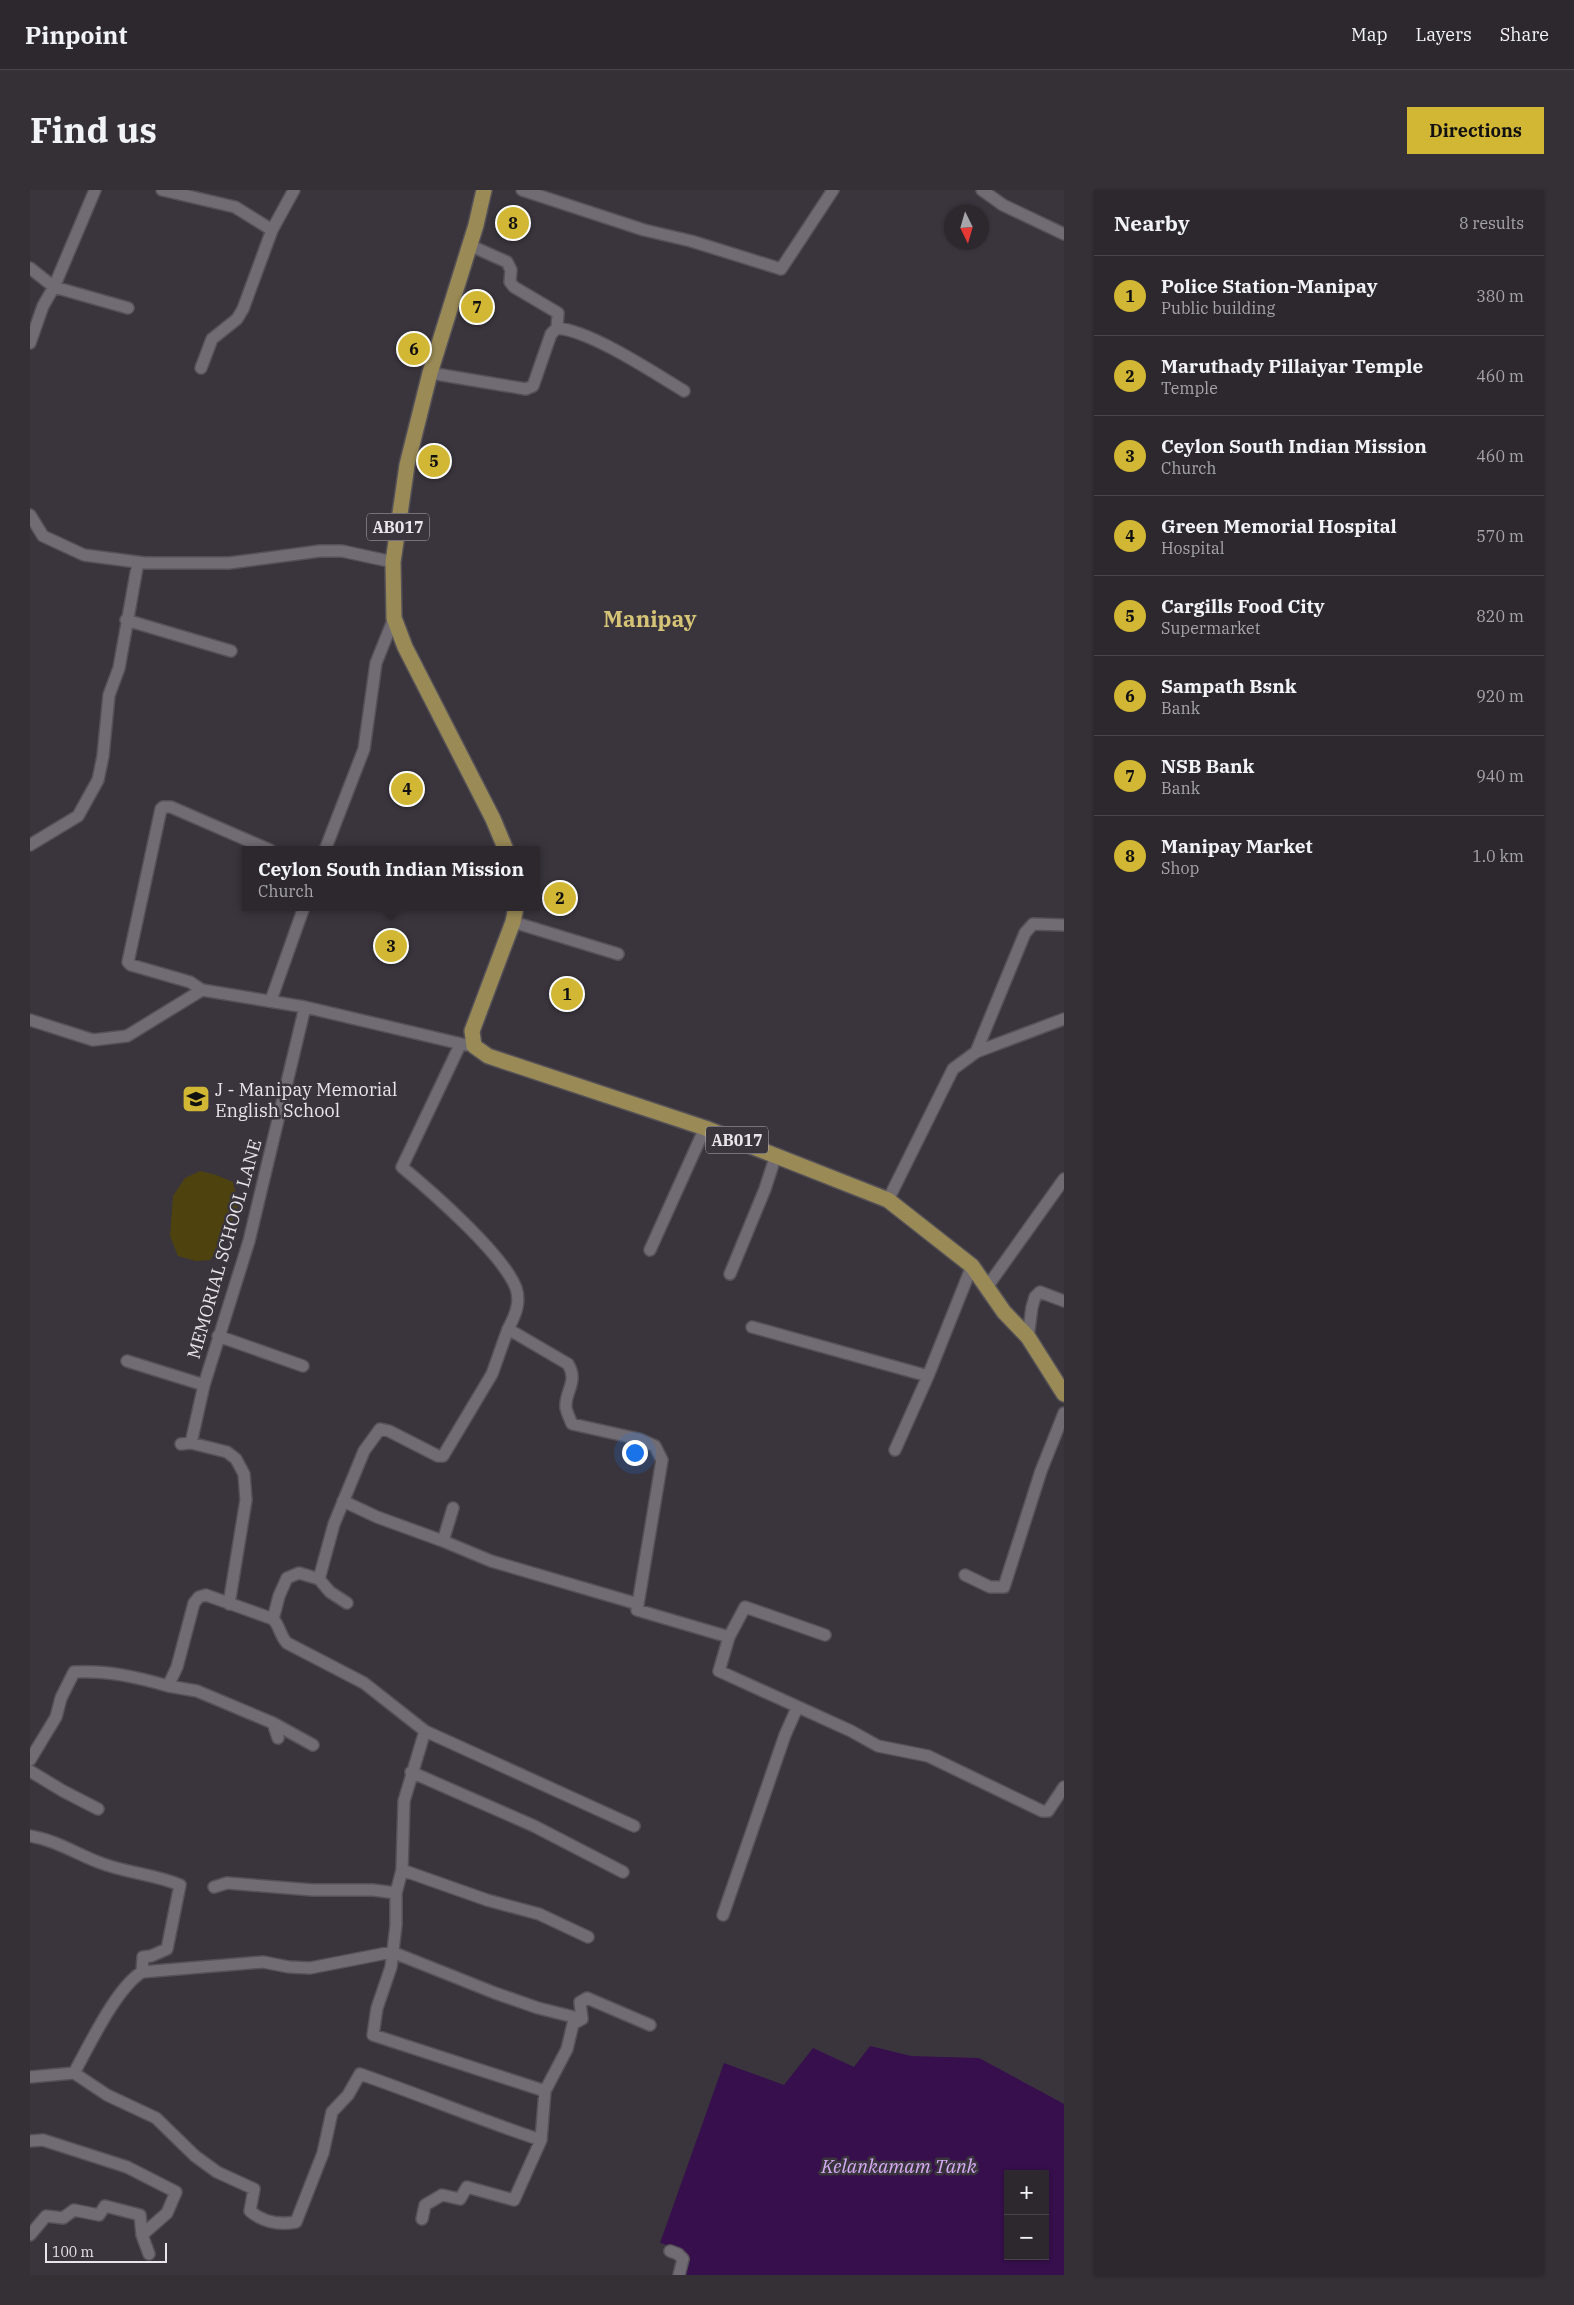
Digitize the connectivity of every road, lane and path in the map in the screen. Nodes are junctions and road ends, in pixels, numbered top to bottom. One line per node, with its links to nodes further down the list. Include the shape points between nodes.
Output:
1 (95, 190): 12 (street)
2 (162, 190): 8 (street, via 235,207)
3 (294, 190): 8 (street)
4 (484, 190): 10 (main road, AB017)
5 (522, 190): 6 (street, via 644,230 781,269)
6 (833, 190)
7 (982, 190): 9 (street, via 1004,205)
8 (272, 230): 16 (street, via 243,309 237,319 212,338)
9 (1064, 234)
10 (469, 245): 14 (street, via 507,262 511,270 510,282 558,314); 17 (main road, AB017)
11 (30, 268): 12 (street)
12 (54, 287): 13 (street); 15 (street, via 43,306)
13 (128, 308)
14 (557, 328): 17 (street, via 551,334 532,386 526,389); 18 (street, via 570,329)
15 (30, 343)
16 (201, 368)
17 (430, 373): 21 (main road, AB017, via 407,465)
18 (684, 391)
19 (30, 515): 20 (street, via 43,536 84,555)
20 (138, 562): 21 (street, via 229,563 320,551 342,551); 23 (street)
21 (393, 562): 22 (main road, AB017)
22 (394, 618): 27 (street, via 376,663 364,749); 28 (main road, AB017, via 405,647)
23 (126, 620): 24 (street); 25 (street, via 119,668 109,695 98,780 78,816)
24 (231, 651)
25 (30, 845)
26 (261, 846): 33 (street, via 171,807 163,806 161,809 128,962 131,966 190,982)
27 (327, 846)
28 (504, 846)
29 (303, 911): 34 (street)
30 (515, 914): 32 (street); 38 (main road)
31 (1064, 925): 39 (street, via 1033,924 1025,932)
32 (618, 954)
33 (202, 990): 34 (street); 37 (street, via 127,1036 93,1040)
34 (271, 1000): 35 (street)
35 (305, 1007): 38 (street); 51 (street, MEMORIAL SCHOOL LANE, via 249,1241)
36 (1064, 1019): 39 (street)
37 (30, 1020)
38 (467, 1045): 40 (main road, AB017, via 538,1074); 50 (street, via 402,1167 491,1250 506,1271 516,1289 518,1310)
39 (976, 1052): 43 (street, via 953,1069)
40 (705, 1128): 41 (main road, AB017); 44 (street)
41 (776, 1155): 43 (main road, AB017); 46 (street)
42 (1064, 1179): 47 (street)
43 (888, 1200): 45 (main road, AB017)
44 (650, 1250)
45 (972, 1266): 47 (main road, AB017); 55 (street)
46 (730, 1274)
47 (987, 1287): 52 (main road, AB017, via 1004,1312)
48 (1064, 1300): 52 (street, via 1040,1292 1035,1297)
49 (752, 1327): 55 (street)
50 (508, 1329): 60 (street, via 492,1374 443,1456 380,1429 364,1451); 67 (street, via 568,1364 572,1371 572,1387 566,1407 572,1424 639,1439 655,1446 662,1460)
51 (218, 1336): 54 (street); 56 (street, MEMORIAL SCHOOL LANE)
52 (1028, 1336): 57 (main road, AB017)
53 (127, 1361): 56 (street)
54 (303, 1366)
55 (928, 1376): 59 (street)
56 (204, 1385): 66 (street, MEMORIAL SCHOOL LANE, via 186,1444 227,1452 236,1459 244,1474 246,1500)
57 (1064, 1394)
58 (1064, 1413): 63 (street, via 1041,1471 1004,1587 990,1587)
59 (895, 1450)
60 (343, 1501): 62 (street); 64 (street)
61 (453, 1508): 62 (street)
62 (443, 1541): 67 (street, via 491,1561)
63 (964, 1574)
64 (319, 1579): 65 (street, via 330,1592); 68 (street, via 299,1573 287,1578)
65 (347, 1603)
66 (229, 1604): 68 (street); 71 (street, via 206,1596 199,1597 194,1603 177,1667)
67 (638, 1604): 70 (street, via 637,1610)
68 (273, 1618): 74 (street, via 287,1643 364,1683)
69 (825, 1635): 70 (street, via 745,1607)
70 (729, 1637): 72 (street, via 719,1671)
71 (168, 1686): 73 (street, via 197,1691); 77 (street, via 137,1677 74,1672 56,1717)
72 (797, 1708): 80 (street, via 878,1746 928,1756 1042,1811 1048,1811); 88 (street)
73 (273, 1723): 75 (street); 76 (street)
74 (424, 1731): 79 (street); 82 (street)
75 (278, 1738)
76 (313, 1745)
77 (30, 1760)
78 (30, 1771): 81 (street)
79 (411, 1772): 84 (street, via 404,1801); 85 (street, via 534,1826)
80 (1064, 1787)
81 (98, 1809)
82 (634, 1826)
83 (30, 1836): 91 (street, via 45,1838 99,1863 180,1885 167,1949 143,1957)
84 (402, 1870): 87 (street); 89 (street, via 487,1900 539,1914)
85 (623, 1872)
86 (214, 1887): 87 (street, via 227,1883)
87 (396, 1893): 90 (street)
88 (723, 1915)
89 (588, 1937)
90 (392, 1952): 91 (street, via 310,1968 263,1962); 92 (street, via 495,1993); 96 (street, via 373,2034)
91 (142, 1972): 94 (street, via 132,1978 101,2024)
92 (582, 2019): 93 (street, via 580,2002 586,1998); 96 (street, via 573,2024 567,2049)
93 (650, 2025)
94 (74, 2073): 95 (street); 97 (street, via 107,2095 156,2118 196,2156 254,2189 250,2211 280,2225 296,2222 323,2153 332,2112 348,2095 360,2074)
95 (30, 2077)
96 (545, 2091): 97 (street)
97 (541, 2140): 99 (street, via 514,2200 467,2187 460,2199 442,2195 425,2205)
98 (30, 2141): 101 (street, via 43,2140 127,2167 176,2192 167,2213)
99 (422, 2219)
100 (30, 2235): 101 (street, via 46,2216 63,2218 74,2210 98,2215 105,2206 140,2215)
101 (142, 2235): 103 (street)
102 (670, 2251): 104 (street, via 682,2259)
103 (149, 2254)
104 (680, 2275)

